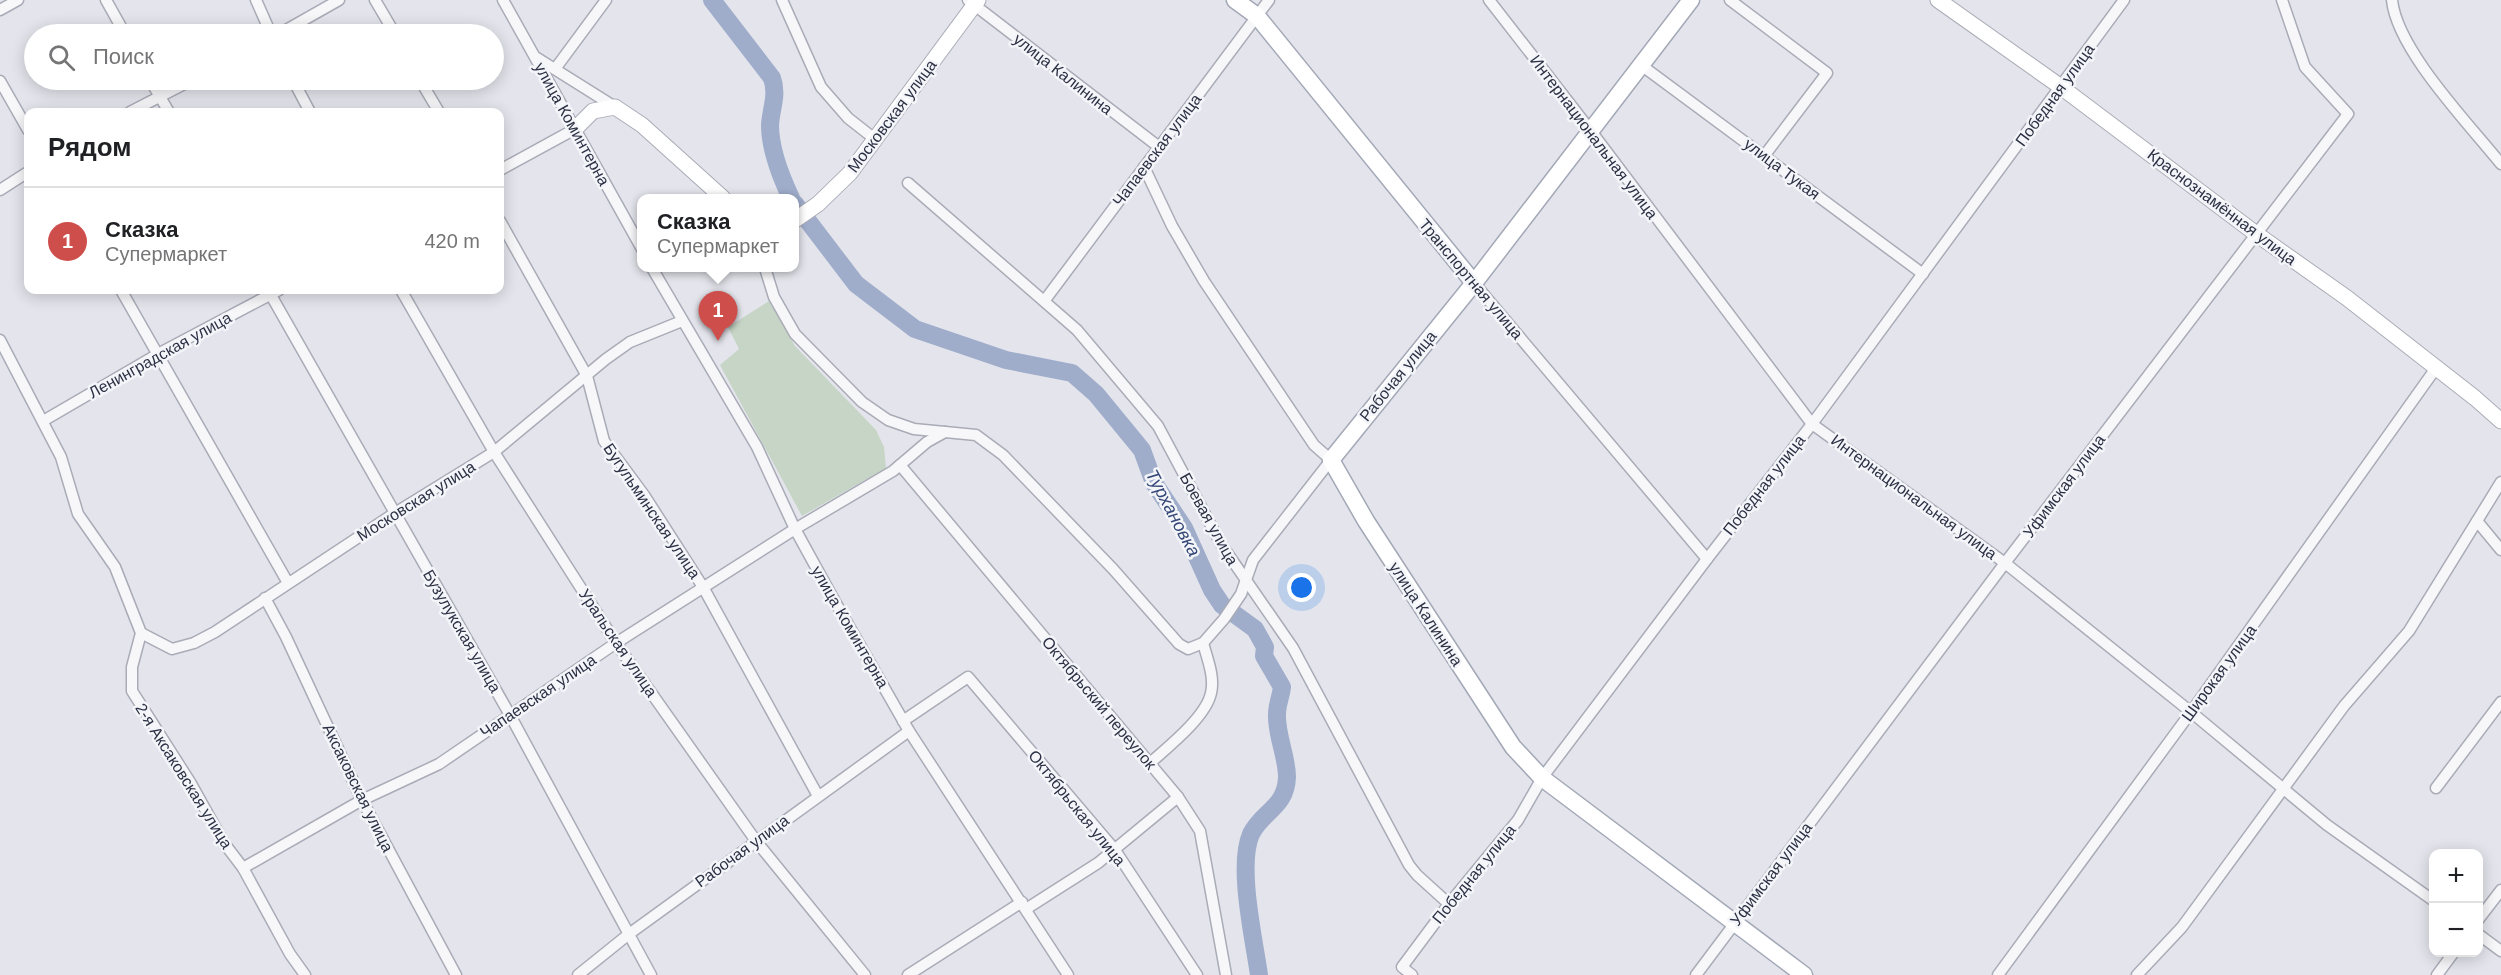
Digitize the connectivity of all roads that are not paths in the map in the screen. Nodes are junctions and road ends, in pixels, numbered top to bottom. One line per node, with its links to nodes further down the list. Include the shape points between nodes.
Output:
1 (18, 0): 19 (street)
2 (106, 0): 21 (street)
3 (255, 0): 22 (street)
4 (339, 0): 23 (street)
5 (375, 0): 24 (street)
6 (503, 0): 25 (street, улица Коминтерна)
7 (606, 0): 27 (street)
8 (782, 0): 43 (street, via 820,87 848,118)
9 (1235, 0): 20 (main road, Транспортная улица)
10 (1269, 0): 20 (street, Чапаевская улица)
11 (1489, 0): 42 (street, Интернациональная улица)
12 (1691, 0): 26 (main road, Рабочая улица)
13 (1730, 0): 45 (street, via 1827,73)
14 (1938, 0): 29 (street, Краснознамённая улица)
15 (2124, 0): 29 (street, Победная улица)
16 (2282, 0): 55 (street, Уфимская улица, via 2305,67 2348,114)
17 (2392, 0): 46 (street, via 2398,25 2414,57)
18 (974, 2): 43 (street, Московская улица); 44 (street, улица Калинина)
19 (0, 10)
20 (1257, 16): 44 (street, Чапаевская улица); 60 (main road, Транспортная улица)
21 (119, 24)
22 (266, 24)
23 (297, 24)
24 (389, 24)
25 (535, 57): 27 (street); 41 (street, улица Коминтерна)
26 (1641, 65): 42 (main road, Рабочая улица); 45 (street, улица Тукая)
27 (555, 69): 35 (street)
28 (0, 81): 40 (street)
29 (2061, 87): 55 (street, Краснознамённая улица); 59 (street, Победная улица)
30 (156, 90): 34 (street)
31 (172, 90): 34 (street)
32 (298, 90): 38 (street)
33 (426, 90): 39 (street)
34 (160, 96): 36 (street); 37 (street)
35 (615, 107): 41 (street, via 593,111); 52 (street, via 642,125)
36 (138, 108)
37 (167, 108)
38 (308, 108)
39 (437, 108)
40 (24, 123)
41 (575, 129): 48 (street); 56 (street, улица Коминтерна)
42 (1591, 131): 60 (main road, Рабочая улица); 73 (street, Интернациональная улица)
43 (876, 140): 53 (street, Московская улица, via 850,173)
44 (1159, 147): 47 (street, Чапаевская улица)
45 (1764, 156): 59 (street, улица Тукая)
46 (2501, 164)
47 (1144, 167): 65 (street, Чапаевская улица); 76 (street, улица Калинина, via 1204,281 1314,445)
48 (504, 168)
49 (24, 175): 51 (street)
50 (908, 183): 65 (street, Боевая улица)
51 (0, 190)
52 (719, 194)
53 (799, 217)
54 (504, 227): 70 (street, Бугульминская улица)
55 (2255, 233): 69 (street, Краснознамённая улица); 84 (street, Уфимская улица)
56 (637, 240)
57 (655, 272): 66 (street, улица Коминтерна)
58 (766, 272): 74 (street, via 774,297 795,334 862,402 888,420 914,429)
59 (1923, 274): 73 (street, Победная улица)
60 (1473, 283): 76 (main road, Рабочая улица); 83 (street, Транспортная улица)
61 (123, 294): 68 (street)
62 (268, 294): 68 (street, Ленинградская улица)
63 (275, 294): 79 (street, Бузулукская улица)
64 (403, 294): 75 (street, Уральская улица)
65 (1046, 300): 85 (street, Боевая улица, via 1101,356 1158,426)
66 (682, 321): 70 (street, Московская улица, via 630,342); 81 (street, улица Коминтерна, via 757,447)
67 (0, 340): 71 (street)
68 (158, 354): 71 (street, Ленинградская улица); 86 (street)
69 (2436, 368): 72 (street, Краснознамённая улица); 94 (street, Широкая улица)
70 (587, 376): 75 (street, Московская улица); 87 (street, Бугульминская улица, via 604,441)
71 (43, 421): 89 (street, via 61,457 78,514 115,567)
72 (2501, 421)
73 (1812, 424): 83 (street, Победная улица); 84 (street, Интернациональная улица)
74 (946, 432): 77 (street, Чапаевская улица); 91 (street, via 976,435 1003,455 1179,644 1188,649)
75 (494, 452): 79 (street, Московская улица); 90 (street, Уральская улица)
76 (1331, 460): 85 (street, Рабочая улица, via 1253,560); 98 (main road, улица Калинина, via 1366,521 1513,747)
77 (900, 465): 81 (street, Чапаевская улица); 97 (street, Октябрьский переулок)
78 (2501, 482): 80 (street)
79 (395, 513): 86 (street, Московская улица); 95 (street, Бузулукская улица)
80 (2477, 521): 82 (street); 99 (street, via 2409,631 2344,706)
81 (795, 528): 87 (street, Чапаевская улица); 96 (street, улица Коминтерна)
82 (2501, 550)
83 (1707, 559): 98 (street, Победная улица)
84 (2005, 563): 94 (street, Интернациональная улица); 112 (street, Уфимская улица)
85 (1245, 582): 91 (street, Рабочая улица, via 1224,619); 109 (street, Боевая улица, via 1293,648 1409,865)
86 (288, 583): 88 (street, Московская улица)
87 (703, 587): 90 (street, Чапаевская улица); 101 (street, Бугульминская улица)
88 (265, 598): 89 (street, Московская улица, via 194,643 172,649); 103 (street, Аксаковская улица)
89 (141, 633): 106 (street, 2-я Аксаковская улица, via 132,667 132,691)
90 (616, 643): 95 (street, Чапаевская улица); 104 (street, Уральская улица)
91 (1203, 643): 97 (street, via 1211,675 1211,693 1205,707)
92 (968, 677): 96 (street, Рабочая улица); 105 (street, Октябрьская улица)
93 (2501, 702): 100 (street)
94 (2191, 712): 99 (street, Интернациональная улица); 129 (street, Широкая улица)
95 (510, 715): 103 (street, Чапаевская улица, via 440,764); 113 (street, Бузулукская улица)
96 (906, 726): 101 (street, Рабочая улица); 110 (street, улица Коминтерна)
97 (1150, 763): 102 (street, Октябрьский переулок)
98 (1542, 778): 109 (street, Победная улица, via 1518,820); 112 (main road, улица Калинина)
99 (2283, 787): 108 (street, Интернациональная улица, via 2327,825); 130 (street, via 2182,927)
100 (2436, 788)
101 (818, 796): 104 (street, Рабочая улица)
102 (1178, 797): 105 (street); 125 (street, Октябрьский переулок, via 1200,831)
103 (362, 800): 106 (street, Чапаевская улица); 118 (street, Аксаковская улица)
104 (756, 841): 113 (street, Рабочая улица); 121 (street, Уральская улица)
105 (1114, 850): 110 (street); 124 (street, Октябрьская улица)
106 (243, 868): 117 (street, 2-я Аксаковская улица)
107 (2501, 890): 111 (street)
108 (2429, 898)
109 (1449, 904): 126 (street, Победная улица, via 1402,967)
110 (1024, 906): 122 (street); 123 (street, улица Коминтерна)
111 (2483, 913)
112 (1733, 923): 127 (street, Уфимская улица); 128 (main road, улица Калинина)
113 (629, 934): 119 (street, Рабочая улица); 120 (street, Бузулукская улица)
114 (2483, 938): 115 (street)
115 (2501, 951)
116 (2450, 957): 131 (street)
117 (305, 975)
118 (456, 975)
119 (578, 975)
120 (651, 975)
121 (865, 975)
122 (908, 975)
123 (1068, 975)
124 (1197, 975)
125 (1226, 975)
126 (1412, 975)
127 (1696, 975)
128 (1804, 975)
129 (1998, 975)
130 (2137, 975)
131 (2437, 975)

